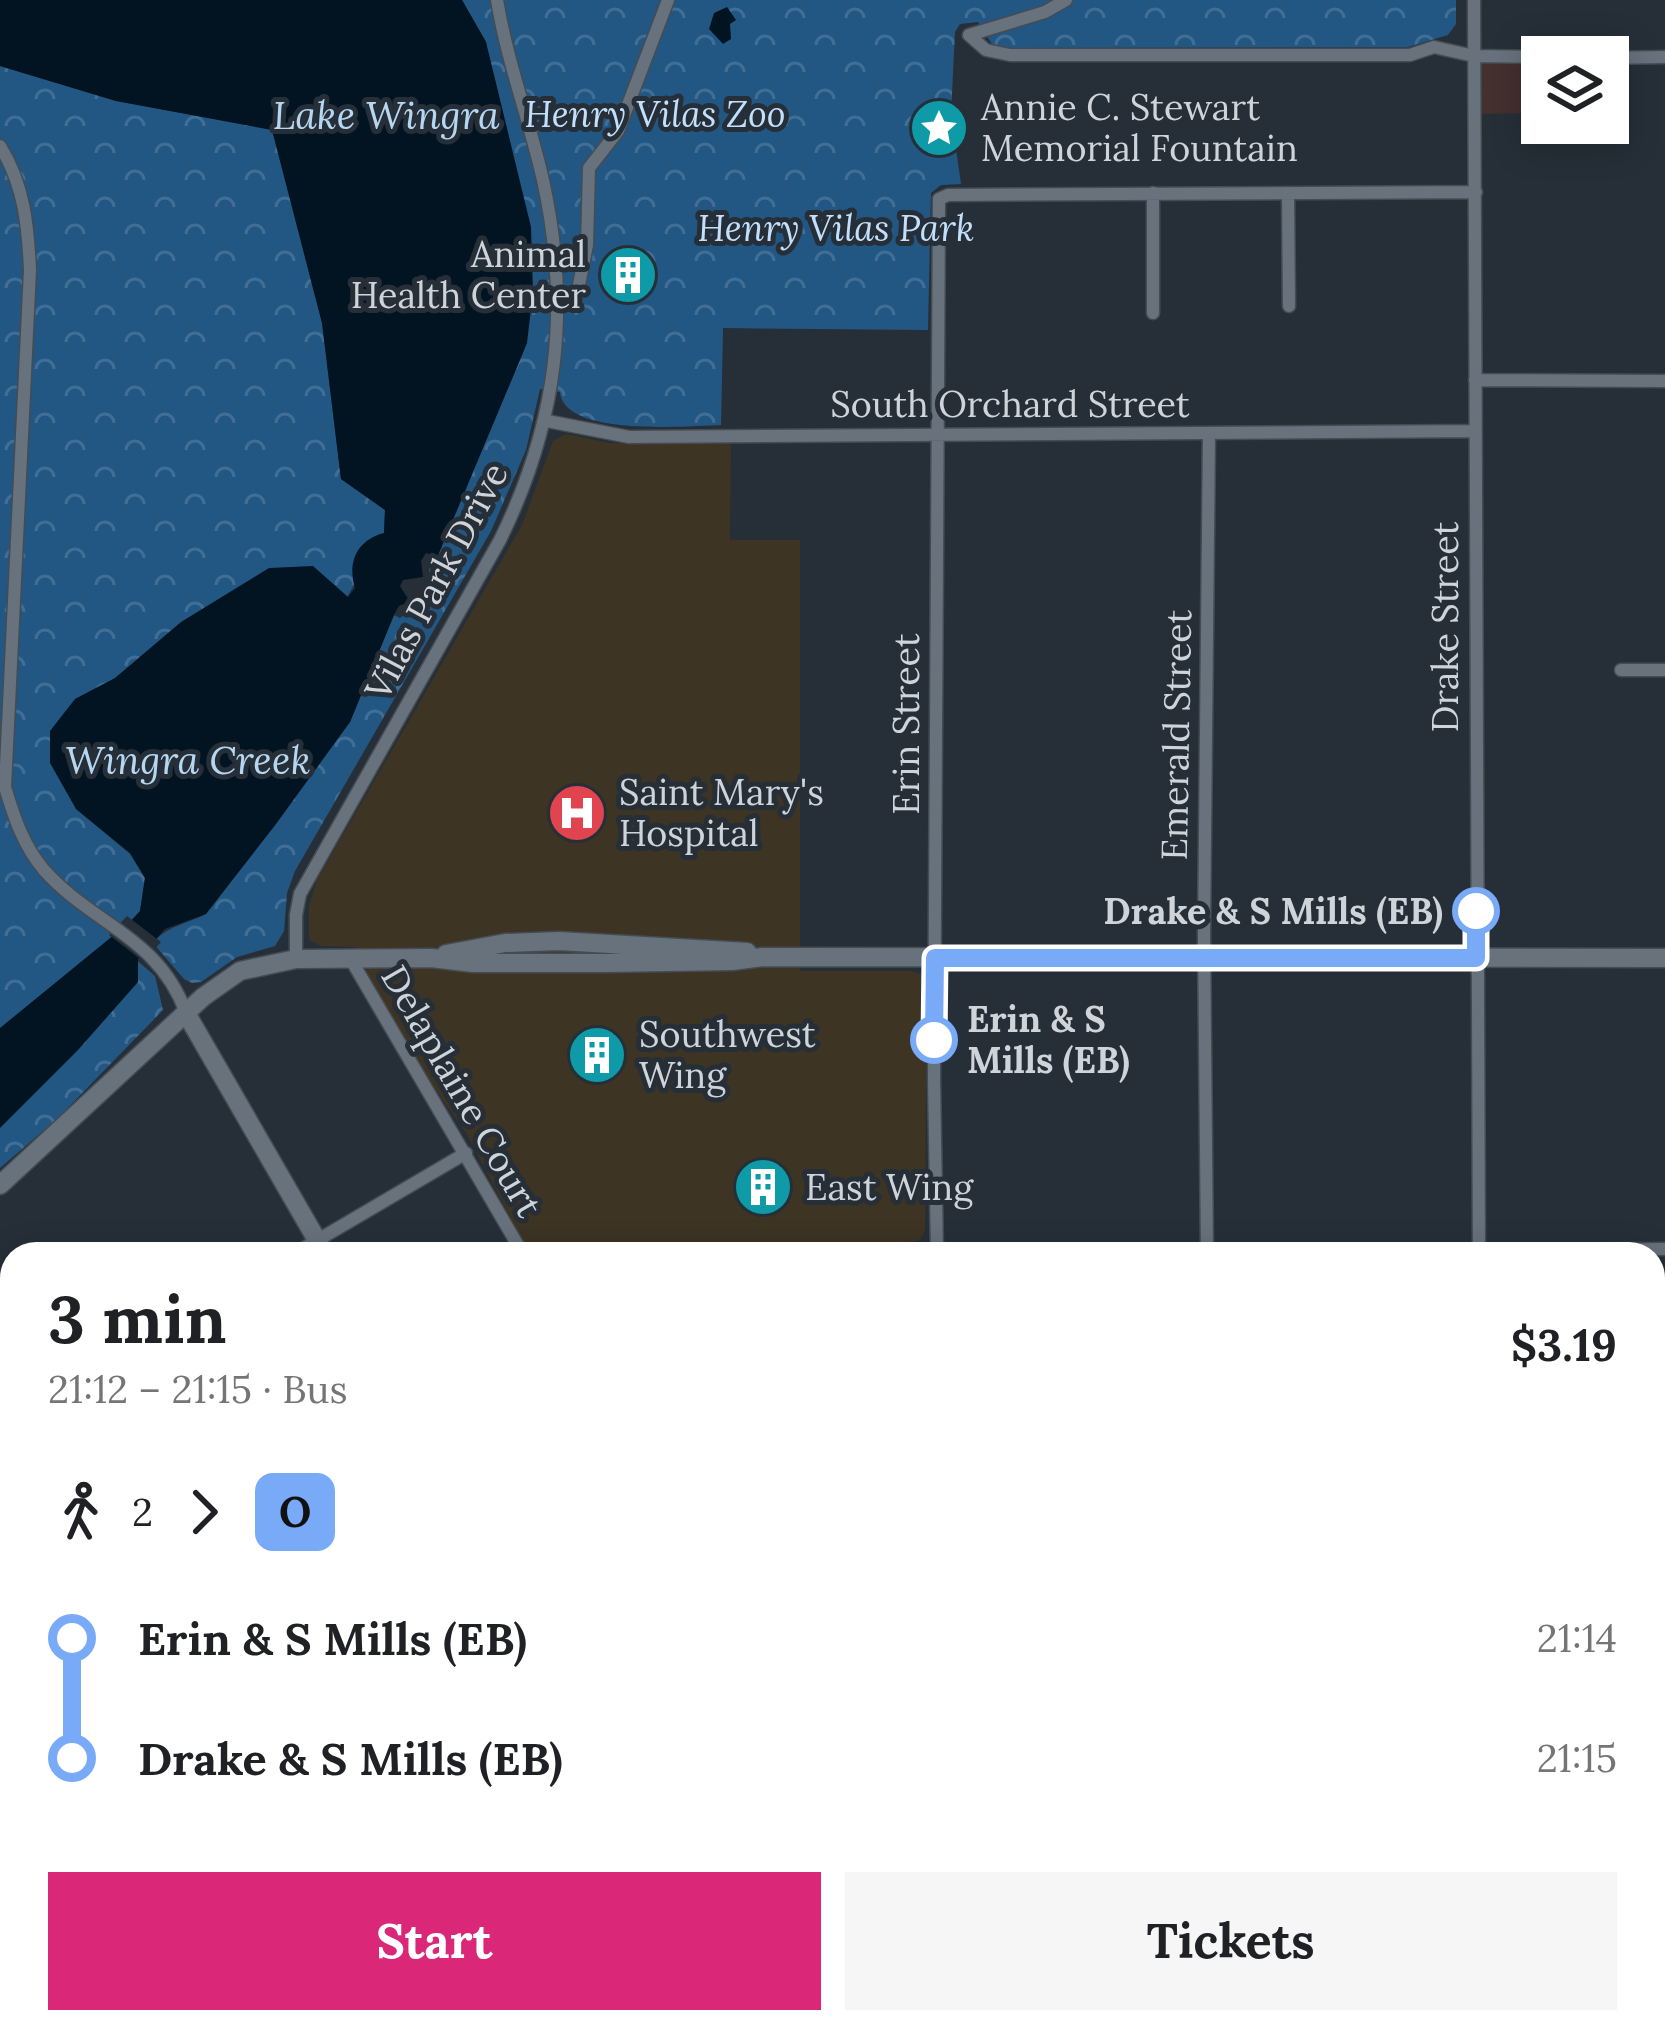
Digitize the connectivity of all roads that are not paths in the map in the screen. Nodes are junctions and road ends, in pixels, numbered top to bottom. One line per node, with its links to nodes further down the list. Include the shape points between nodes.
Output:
1 (497, 0): 18 (street, Vilas Park Drive, via 555,252)
2 (668, 0): 13 (street, via 618,131 589,168)
3 (1066, 0): 5 (street, via 969,35 1010,55 1410,55 1434,47)
4 (1474, 0): 5 (street, Drake Street)
5 (1474, 56): 6 (street); 10 (street, Drake Street)
6 (1521, 57)
7 (1629, 58): 8 (street)
8 (1665, 58)
9 (0, 146): 30 (street, via 28,219 30,270 4,787 20,835 43,868 152,954)
10 (1476, 192): 11 (street); 16 (street, Drake Street)
11 (1288, 193): 12 (street); 14 (street)
12 (1153, 194): 15 (street); 21 (street, Erin Street, via 943,196)
13 (577, 296)
14 (1289, 306)
15 (1153, 313)
16 (1475, 380): 17 (street); 19 (street, Drake Street)
17 (1665, 381)
18 (547, 421): 21 (street, South Orchard Street, via 629,437); 28 (street, Vilas Park Drive, via 500,540 300,894)
19 (1475, 431): 20 (street, South Orchard Street); 26 (street, Drake Street)
20 (1209, 433): 21 (street, South Orchard Street); 29 (street, Emerald Street)
21 (937, 434): 25 (street, Erin Street)
22 (1621, 670): 23 (street)
23 (1665, 670)
24 (350, 958): 25 (street, via 431,958 559,941 763,957); 28 (street); 31 (street, Delaplaine Court)
25 (935, 958): 29 (street); 36 (street, Erin Street)
26 (1476, 958): 27 (street); 29 (street); 38 (street, Drake Street)
27 (1665, 958)
28 (296, 959): 30 (street, via 240,971)
29 (1204, 960): 37 (street, Emerald Street)
30 (186, 1013): 32 (street); 33 (street)
31 (466, 1153): 34 (street); 35 (street, Delaplaine Court)
32 (0, 1185)
33 (318, 1242)
34 (329, 1242)
35 (516, 1242)
36 (937, 1242)
37 (1207, 1242)
38 (1479, 1242)

